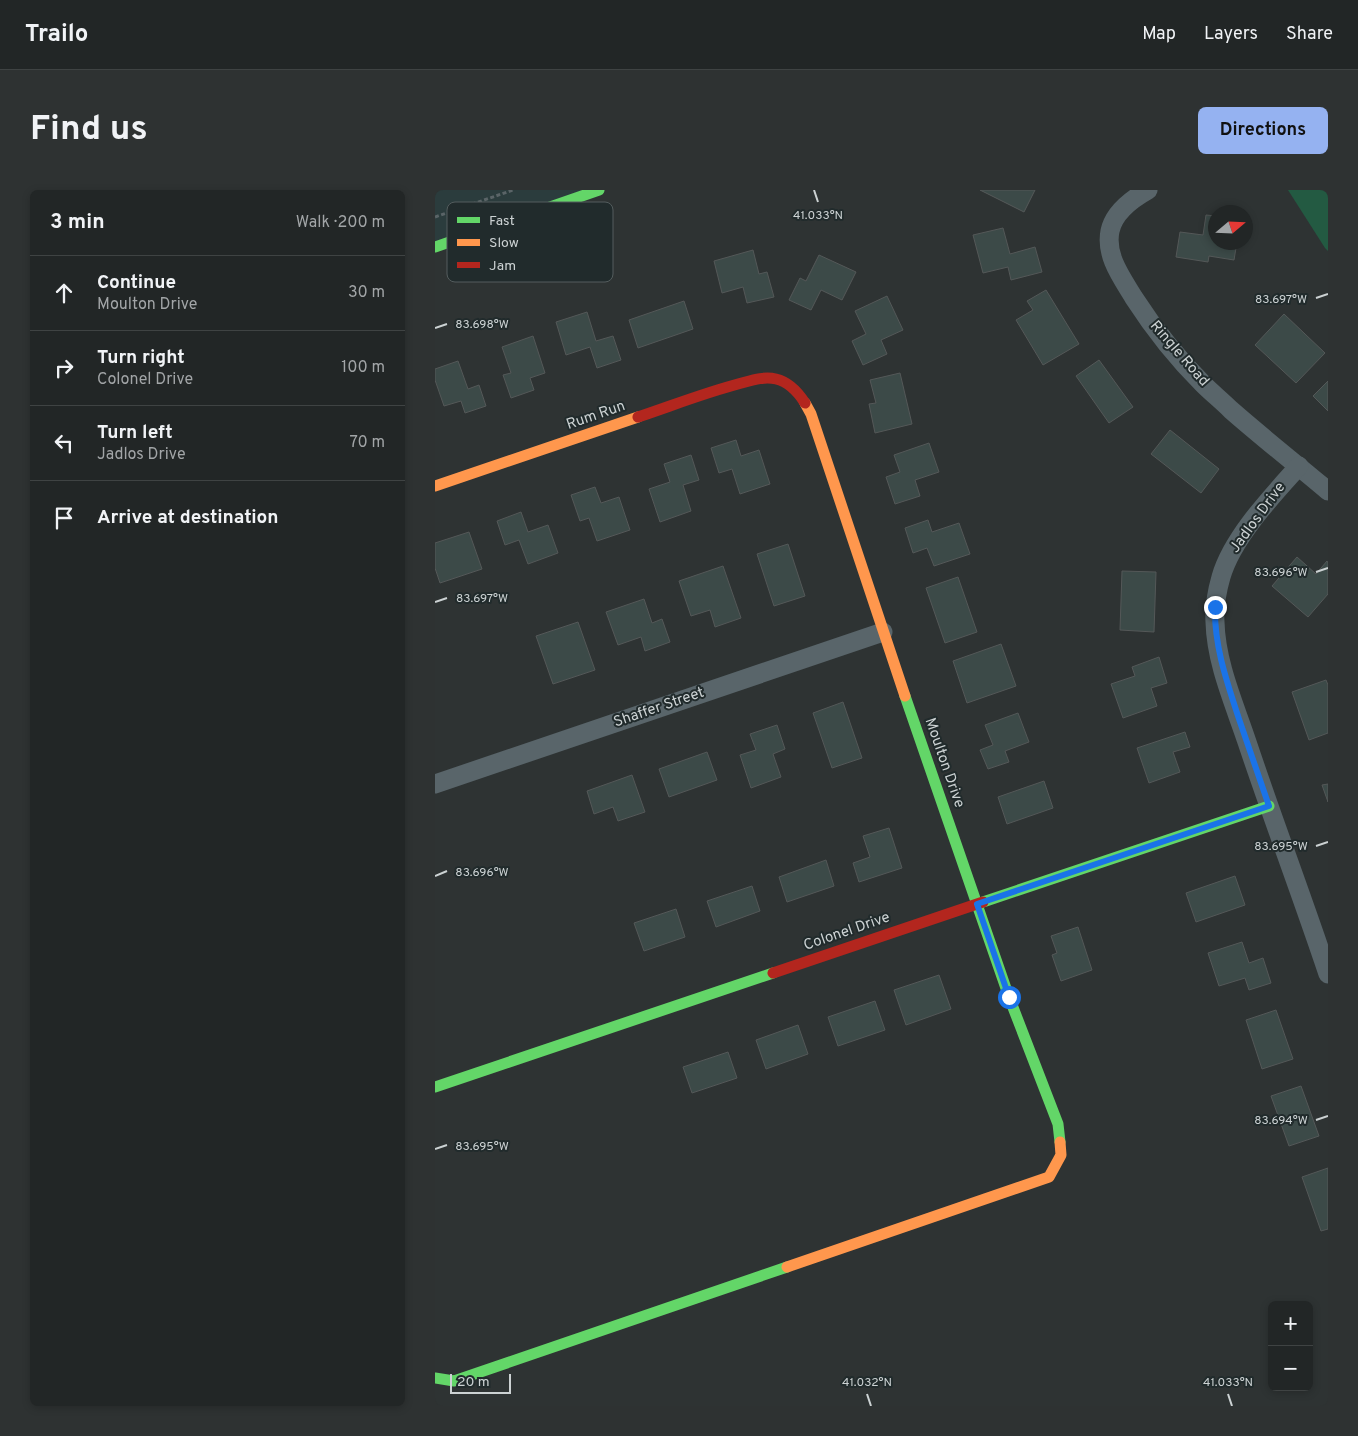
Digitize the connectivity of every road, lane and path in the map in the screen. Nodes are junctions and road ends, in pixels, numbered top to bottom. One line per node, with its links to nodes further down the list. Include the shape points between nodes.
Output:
1 (513, 190): 4 (path)
2 (599, 190): 5 (street)
3 (1147, 190): 11 (street, Ringle Road, via 1125,206 1110,231 1109,246 1119,275 1173,351 1204,385)
4 (478, 202)
5 (564, 202)
6 (447, 213): 7 (path)
7 (435, 217)
8 (447, 243): 9 (street)
9 (435, 247)
10 (767, 377): 12 (street, Rum Run, via 723,388); 14 (street, Moulton Drive, via 795,389 811,414)
11 (1299, 466): 13 (street, Ringle Road); 16 (street, Jadlos Drive, via 1241,536 1221,577 1215,607 1219,653)
12 (435, 486)
13 (1328, 491)
14 (883, 632): 15 (street, Shaffer Street); 17 (street, Moulton Drive)
15 (435, 784)
16 (1269, 806): 17 (street, Colonel Drive); 18 (street, Jadlos Drive)
17 (977, 904): 19 (street, Colonel Drive); 20 (street, Moulton Drive, via 1058,1124 1061,1155 1049,1177 454,1381)
18 (1328, 974)
19 (435, 1087)
20 (435, 1378)

